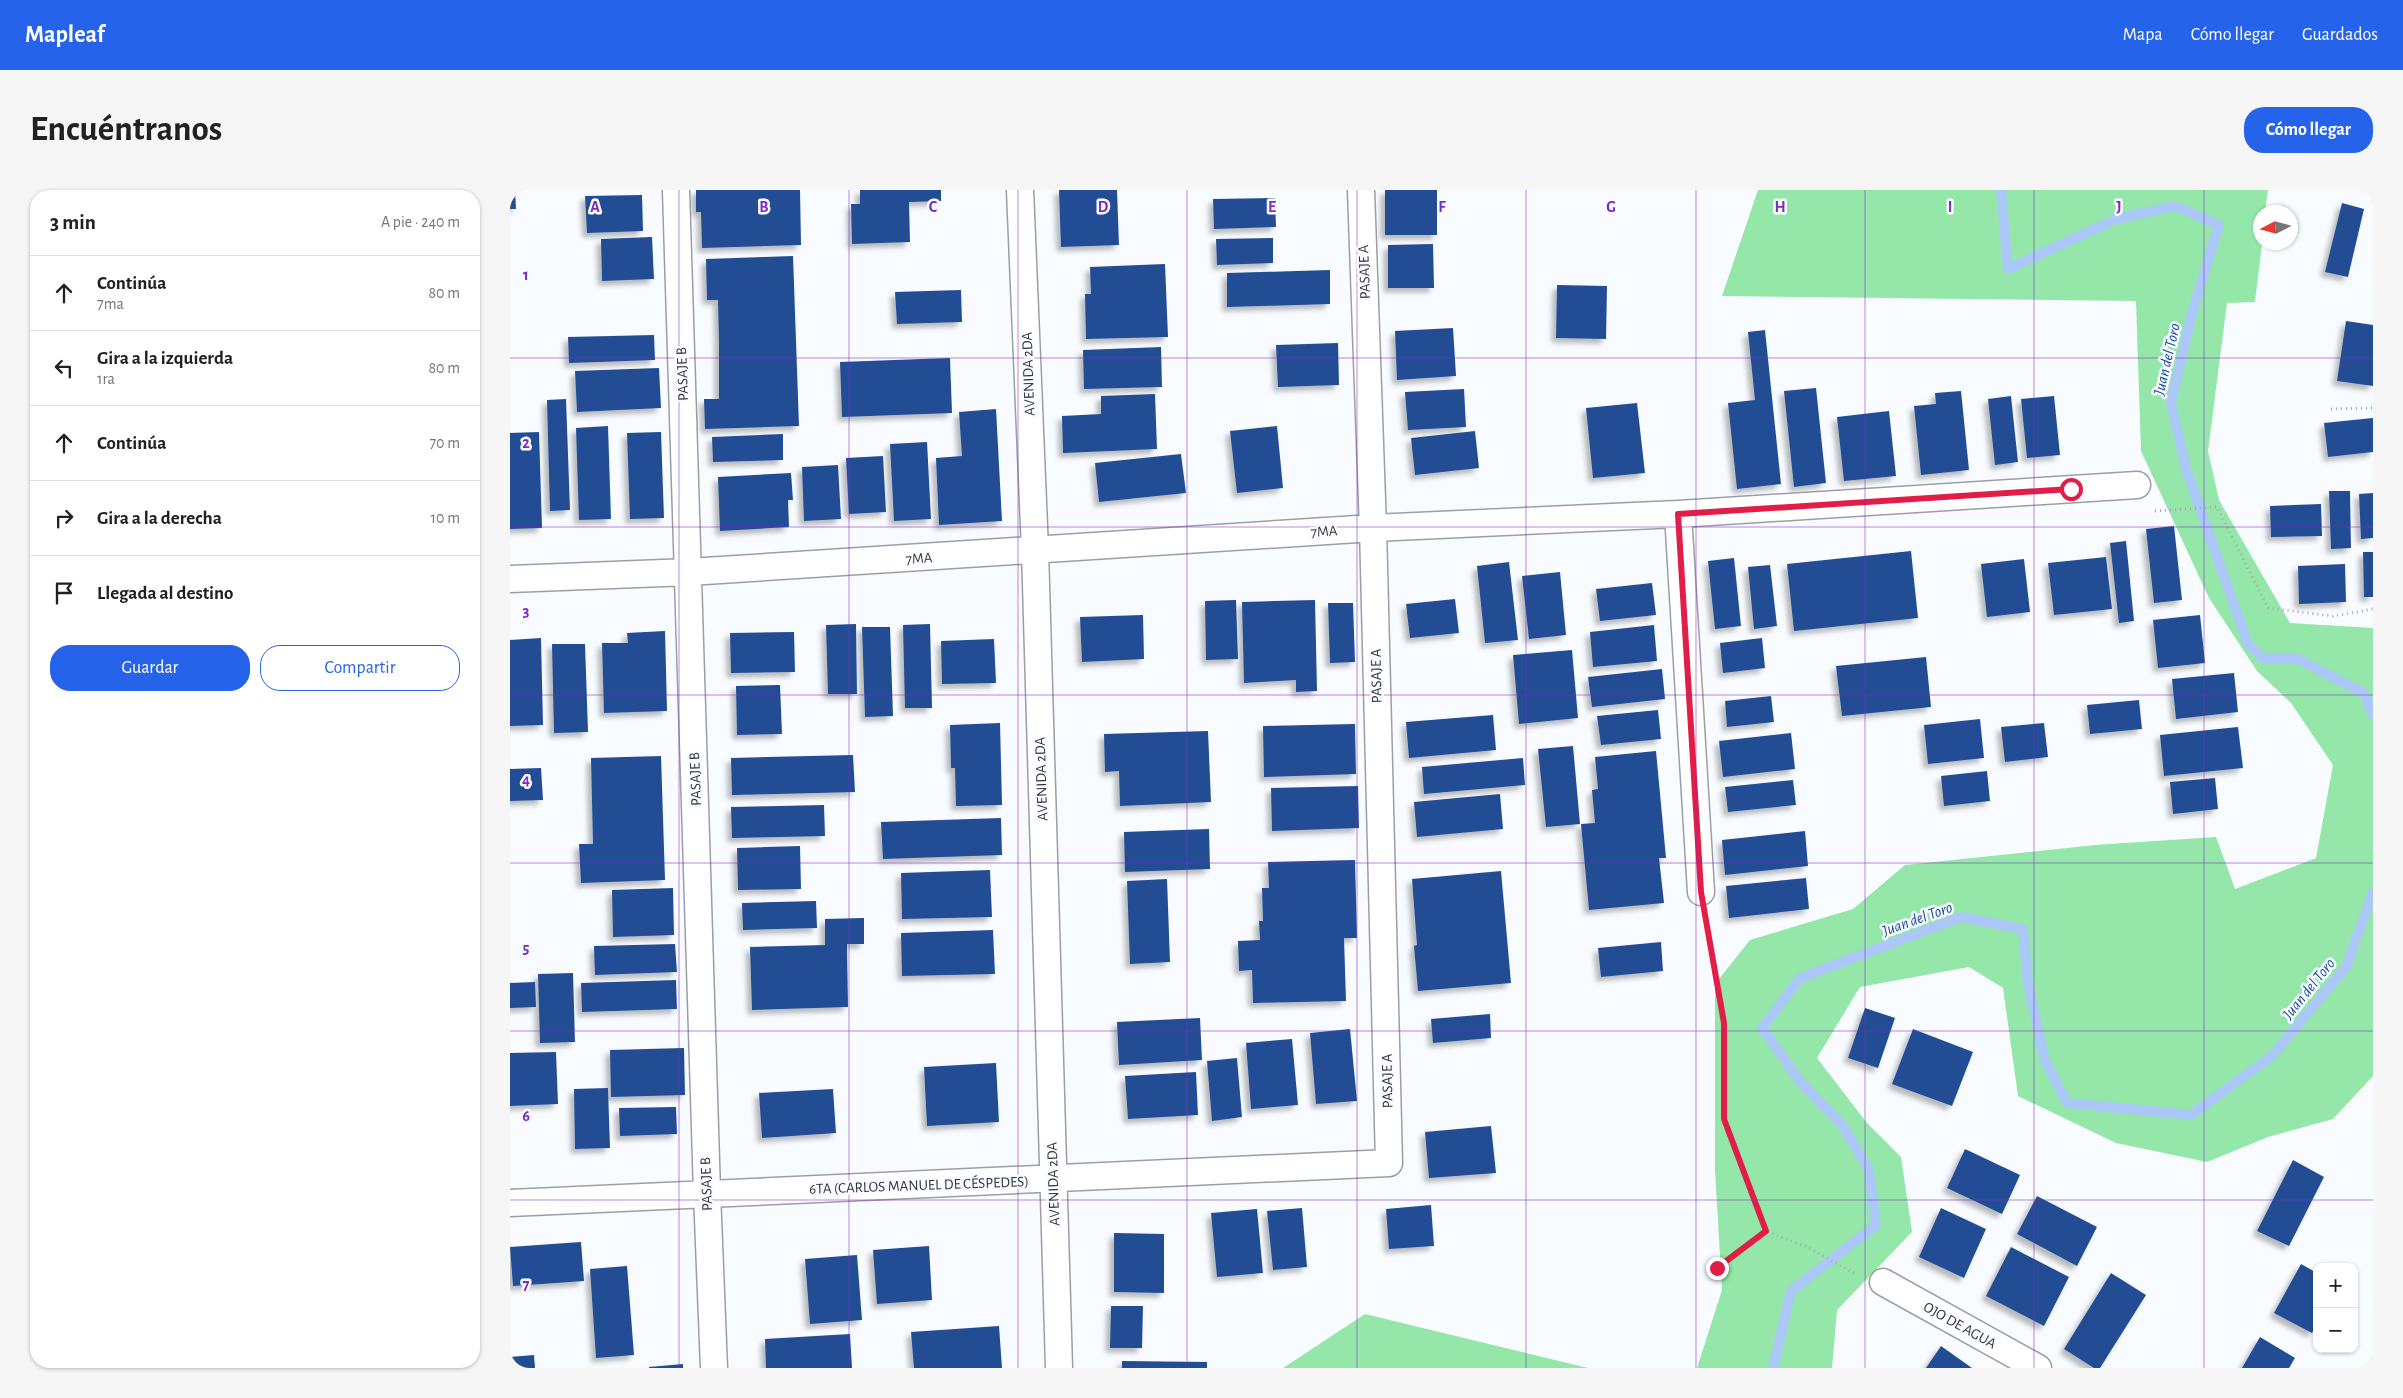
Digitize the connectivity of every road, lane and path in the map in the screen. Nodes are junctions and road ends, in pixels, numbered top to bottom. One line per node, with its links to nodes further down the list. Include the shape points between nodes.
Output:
1 (676, 190): 11 (street, PASAJE B)
2 (1020, 190): 10 (street, AVENIDA 2DA)
3 (1361, 190): 9 (street, PASAJE A)
4 (2373, 408): 5 (path)
5 (2331, 409)
6 (2137, 485): 8 (street, 7MA)
7 (2171, 510): 13 (path, via 2217,507 2268,608 2333,616)
8 (1678, 514): 9 (street, 7MA); 14 (street)
9 (1373, 528): 10 (street, 7MA); 15 (street, PASAJE A)
10 (1035, 550): 11 (street, 7MA); 16 (street, AVENIDA 2DA)
11 (689, 572): 12 (street, 7MA); 17 (street, PASAJE B)
12 (510, 580)
13 (2373, 609)
14 (1701, 892): 19 (path, via 1724,1023 1724,1119)
15 (1389, 1163): 16 (street, 6TA (CARLOS MANUEL DE CÉSPEDES))
16 (1053, 1180): 17 (street, 6TA (CARLOS MANUEL DE CÉSPEDES)); 24 (street, AVENIDA 2DA)
17 (706, 1193): 18 (street, 6TA (CARLOS MANUEL DE CÉSPEDES)); 23 (street, PASAJE B)
18 (510, 1203)
19 (1766, 1231): 20 (path); 21 (path, via 1809,1248)
20 (1717, 1268)
21 (1856, 1274)
22 (1883, 1282): 25 (street, OJO DE AGUA)
23 (714, 1368)
24 (1059, 1368)
25 (2038, 1368)

